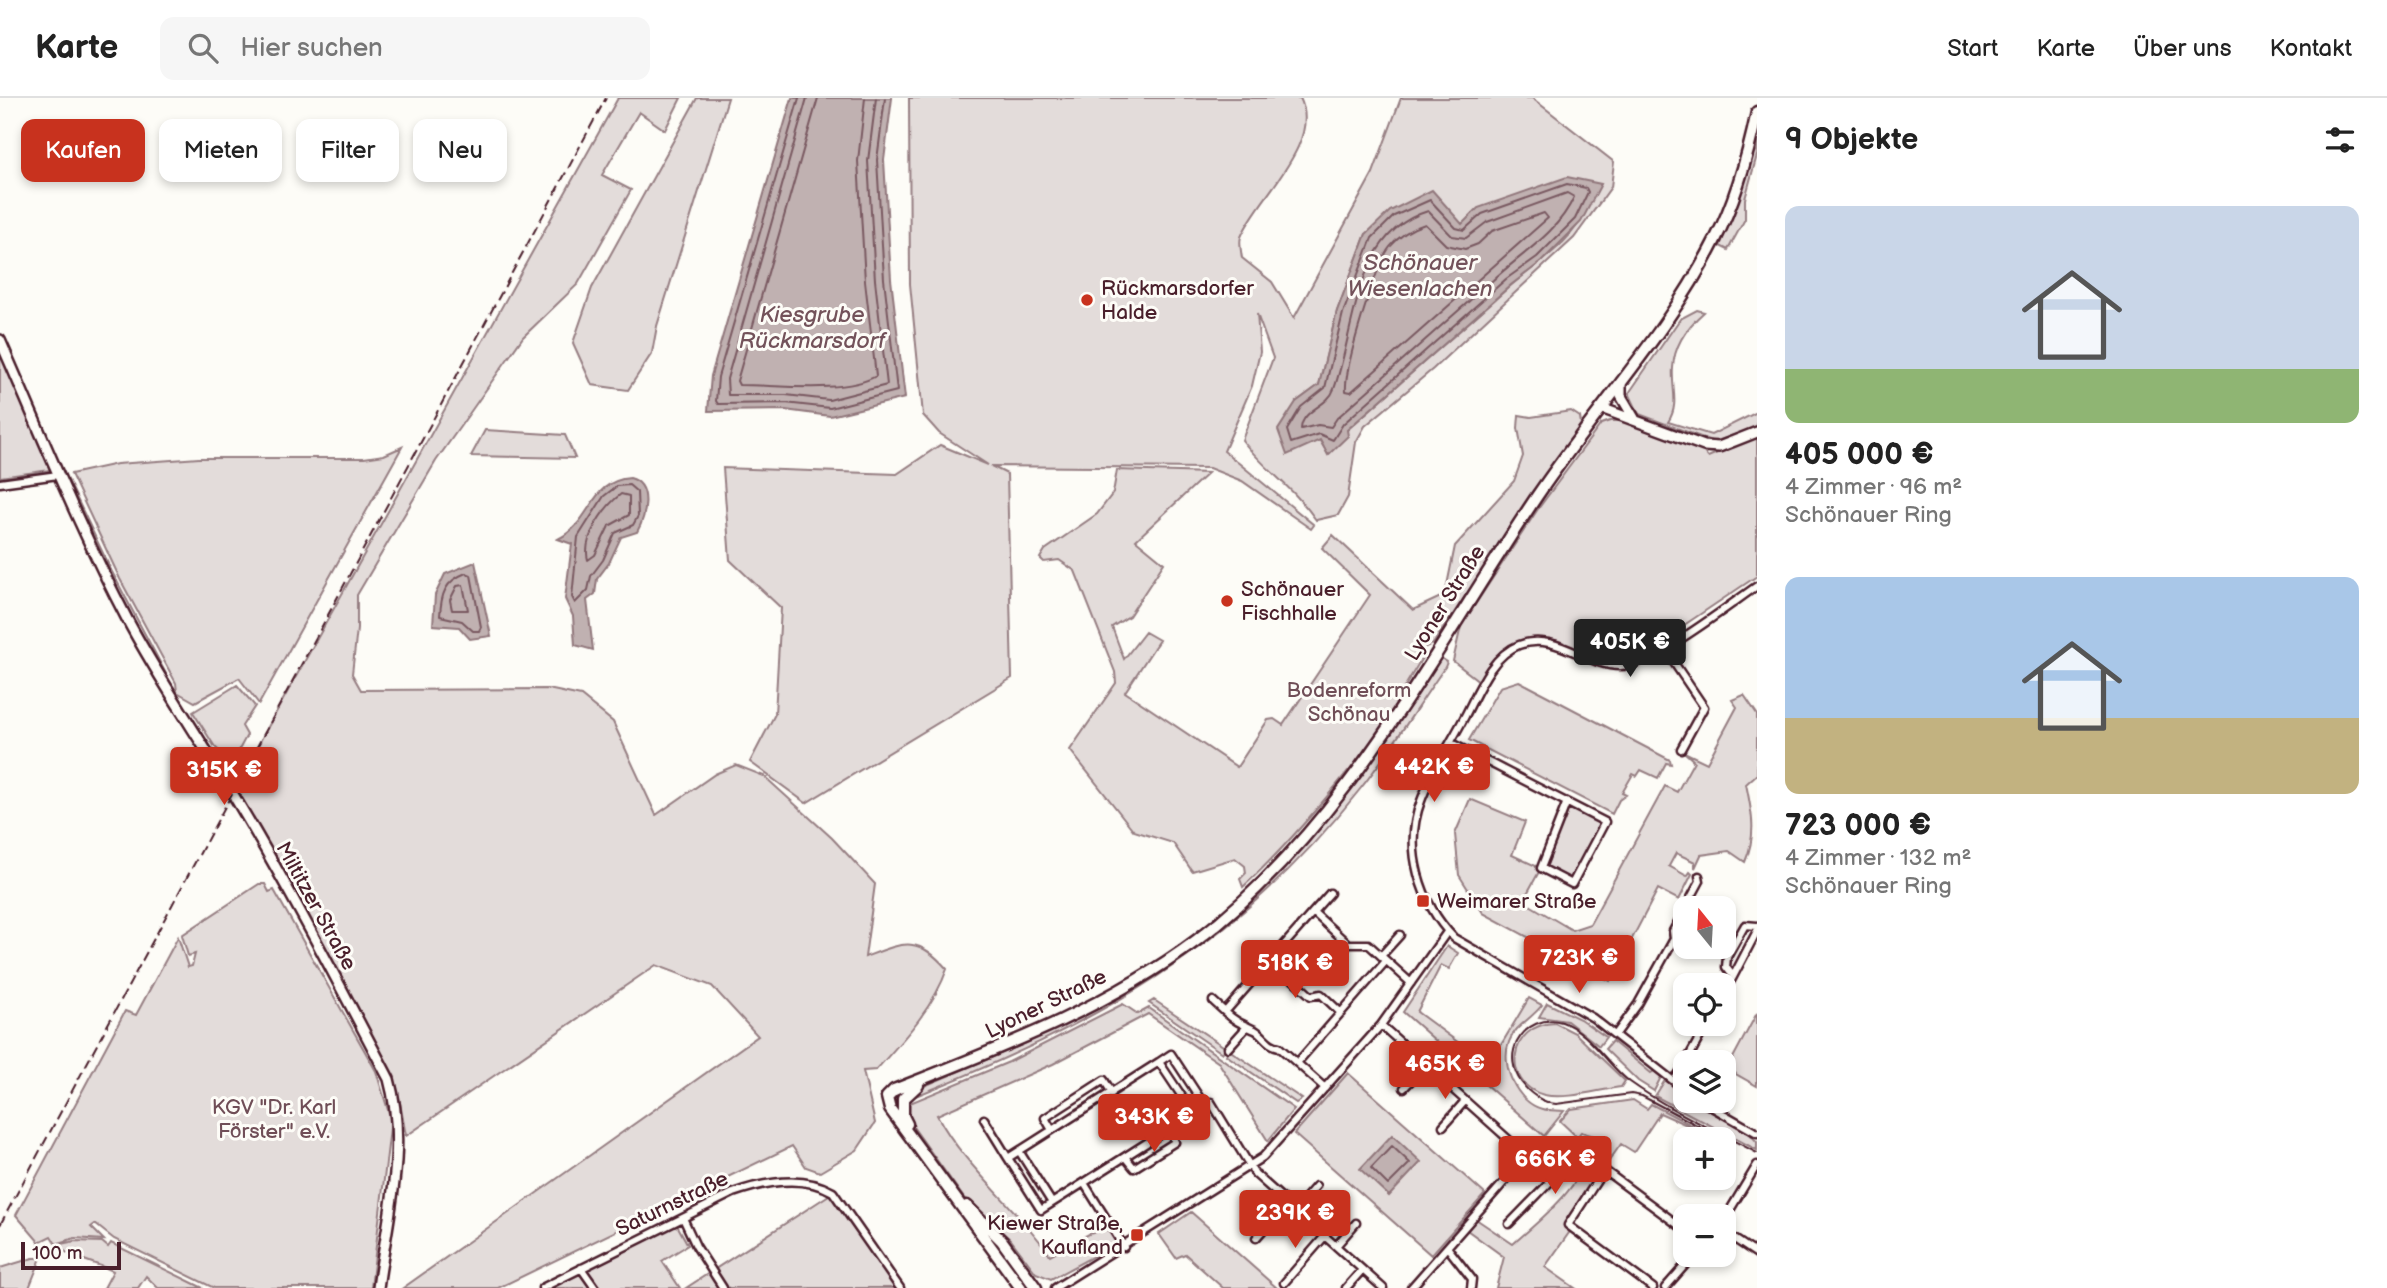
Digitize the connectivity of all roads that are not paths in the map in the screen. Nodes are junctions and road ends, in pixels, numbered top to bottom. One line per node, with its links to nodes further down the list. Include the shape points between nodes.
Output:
1 (1757, 111): 3 (main road, Lyoner Straße, via 1747,158 1717,238 1688,288)
2 (0, 340): 7 (street, Miltitzer Straße)
3 (1621, 382): 4 (main road, Lyoner Straße); 5 (street, via 1620,396)
4 (1601, 408): 5 (street); 35 (main road, Lyoner Straße, via 1479,583 1360,771 1281,864 1196,940 1136,981 1071,1017)
5 (1635, 419): 6 (street, via 1704,446 1719,447)
6 (1757, 432)
7 (58, 475): 8 (street); 86 (street, Miltitzer Straße, via 138,638 285,884 389,1079 398,1138)
8 (0, 483)
9 (1757, 586): 10 (street)
10 (1664, 648): 11 (street, via 1624,667 1604,665 1555,643 1517,646 1492,667); 12 (street, via 1704,707)
11 (1451, 743): 13 (street); 18 (street, via 1421,800 1414,849 1425,897)
12 (1681, 750)
13 (1566, 804): 13 (street, via 1605,822 1572,884 1541,868)
14 (1699, 876): 30 (street, via 1673,931 1674,939)
15 (1330, 893): 16 (street)
16 (1313, 912): 20 (street, via 1348,944 1367,944); 21 (street)
17 (1757, 929): 22 (street, via 1745,925 1727,957); 23 (street)
18 (1447, 932): 24 (street); 30 (street, via 1465,948)
19 (1400, 935): 20 (street)
20 (1384, 959): 24 (street); 27 (street)
21 (1271, 960): 26 (street); 27 (street, via 1311,996 1321,994)
22 (1731, 973)
23 (1735, 973)
24 (1411, 983): 28 (street)
25 (1213, 1000): 26 (street)
26 (1225, 1012): 29 (street)
27 (1341, 1013): 33 (street)
28 (1381, 1025): 34 (street); 39 (street)
29 (1245, 1029): 31 (street); 33 (street, via 1254,1030)
30 (1616, 1034): 37 (street)
31 (1228, 1048)
32 (1159, 1062): 36 (street, via 1171,1055); 38 (street); 41 (street)
33 (1297, 1063): 39 (street)
34 (1425, 1066): 40 (street); 43 (street)
35 (941, 1073): 53 (main road, Lyoner Straße, via 903,1099 903,1116); 53 (main road, Lyoner Straße, via 894,1090 887,1097 890,1109)
36 (1184, 1073): 38 (street); 44 (street)
37 (1673, 1080)
38 (1172, 1081): 47 (street)
39 (1325, 1088): 62 (street)
40 (1404, 1088)
41 (1112, 1093): 42 (street, via 1104,1080); 45 (street)
42 (1074, 1099): 45 (street); 51 (street, via 1045,1118)
43 (1465, 1101): 49 (street); 60 (street)
44 (1205, 1106): 47 (street); 62 (street, via 1211,1102)
45 (1083, 1111): 51 (street)
46 (1722, 1113): 52 (street)
47 (1193, 1114): 50 (street)
48 (984, 1119): 58 (street)
49 (1443, 1126)
50 (1168, 1129): 54 (street); 57 (street, via 1175,1142)
51 (1052, 1130): 56 (street)
52 (1757, 1133)
53 (913, 1137): 63 (main road)
54 (1153, 1139): 57 (street); 59 (street)
55 (1572, 1146): 64 (street)
56 (1019, 1151): 58 (street); 67 (street)
57 (1160, 1151): 59 (street, via 1134,1168)
58 (1008, 1157): 67 (street, via 1041,1210)
59 (1125, 1157): 65 (street)
60 (1526, 1158): 64 (street); 80 (street)
61 (1757, 1165): 69 (street)
62 (1251, 1167): 68 (street); 79 (street)
63 (941, 1177): 91 (main road); 92 (main road, via 1002,1241)
64 (1550, 1182): 74 (street)
65 (1084, 1183): 67 (street); 79 (street)
66 (1317, 1186): 70 (street)
67 (1052, 1203)
68 (1287, 1203): 70 (street); 76 (street)
69 (1734, 1204)
70 (1295, 1210): 75 (street)
71 (683, 1218): 83 (street, Saturnstraße); 89 (street); 90 (street, Saturnstraße, via 757,1185 822,1186 843,1204)
72 (1673, 1221): 98 (street, via 1604,1170 1567,1225)
73 (1356, 1223): 78 (street)
74 (1509, 1224)
75 (1325, 1236): 78 (street); 85 (street)
76 (1256, 1238)
77 (1736, 1239): 81 (street)
78 (1336, 1246): 84 (street)
79 (1124, 1247): 93 (street)
80 (1447, 1247): 96 (street); 97 (street, via 1472,1279)
81 (1757, 1254)
82 (1683, 1267): 99 (street)
83 (581, 1268): 87 (street, Saturnstraße); 88 (street)
84 (1363, 1270): 94 (street); 95 (street)
85 (1284, 1283)
86 (378, 1288)
87 (542, 1288)
88 (595, 1288)
89 (723, 1288)
90 (900, 1288)
91 (1020, 1288)
92 (1036, 1288)
93 (1055, 1288)
94 (1346, 1288)
95 (1383, 1288)
96 (1411, 1288)
97 (1471, 1288)
98 (1653, 1288)
99 (1665, 1288)

